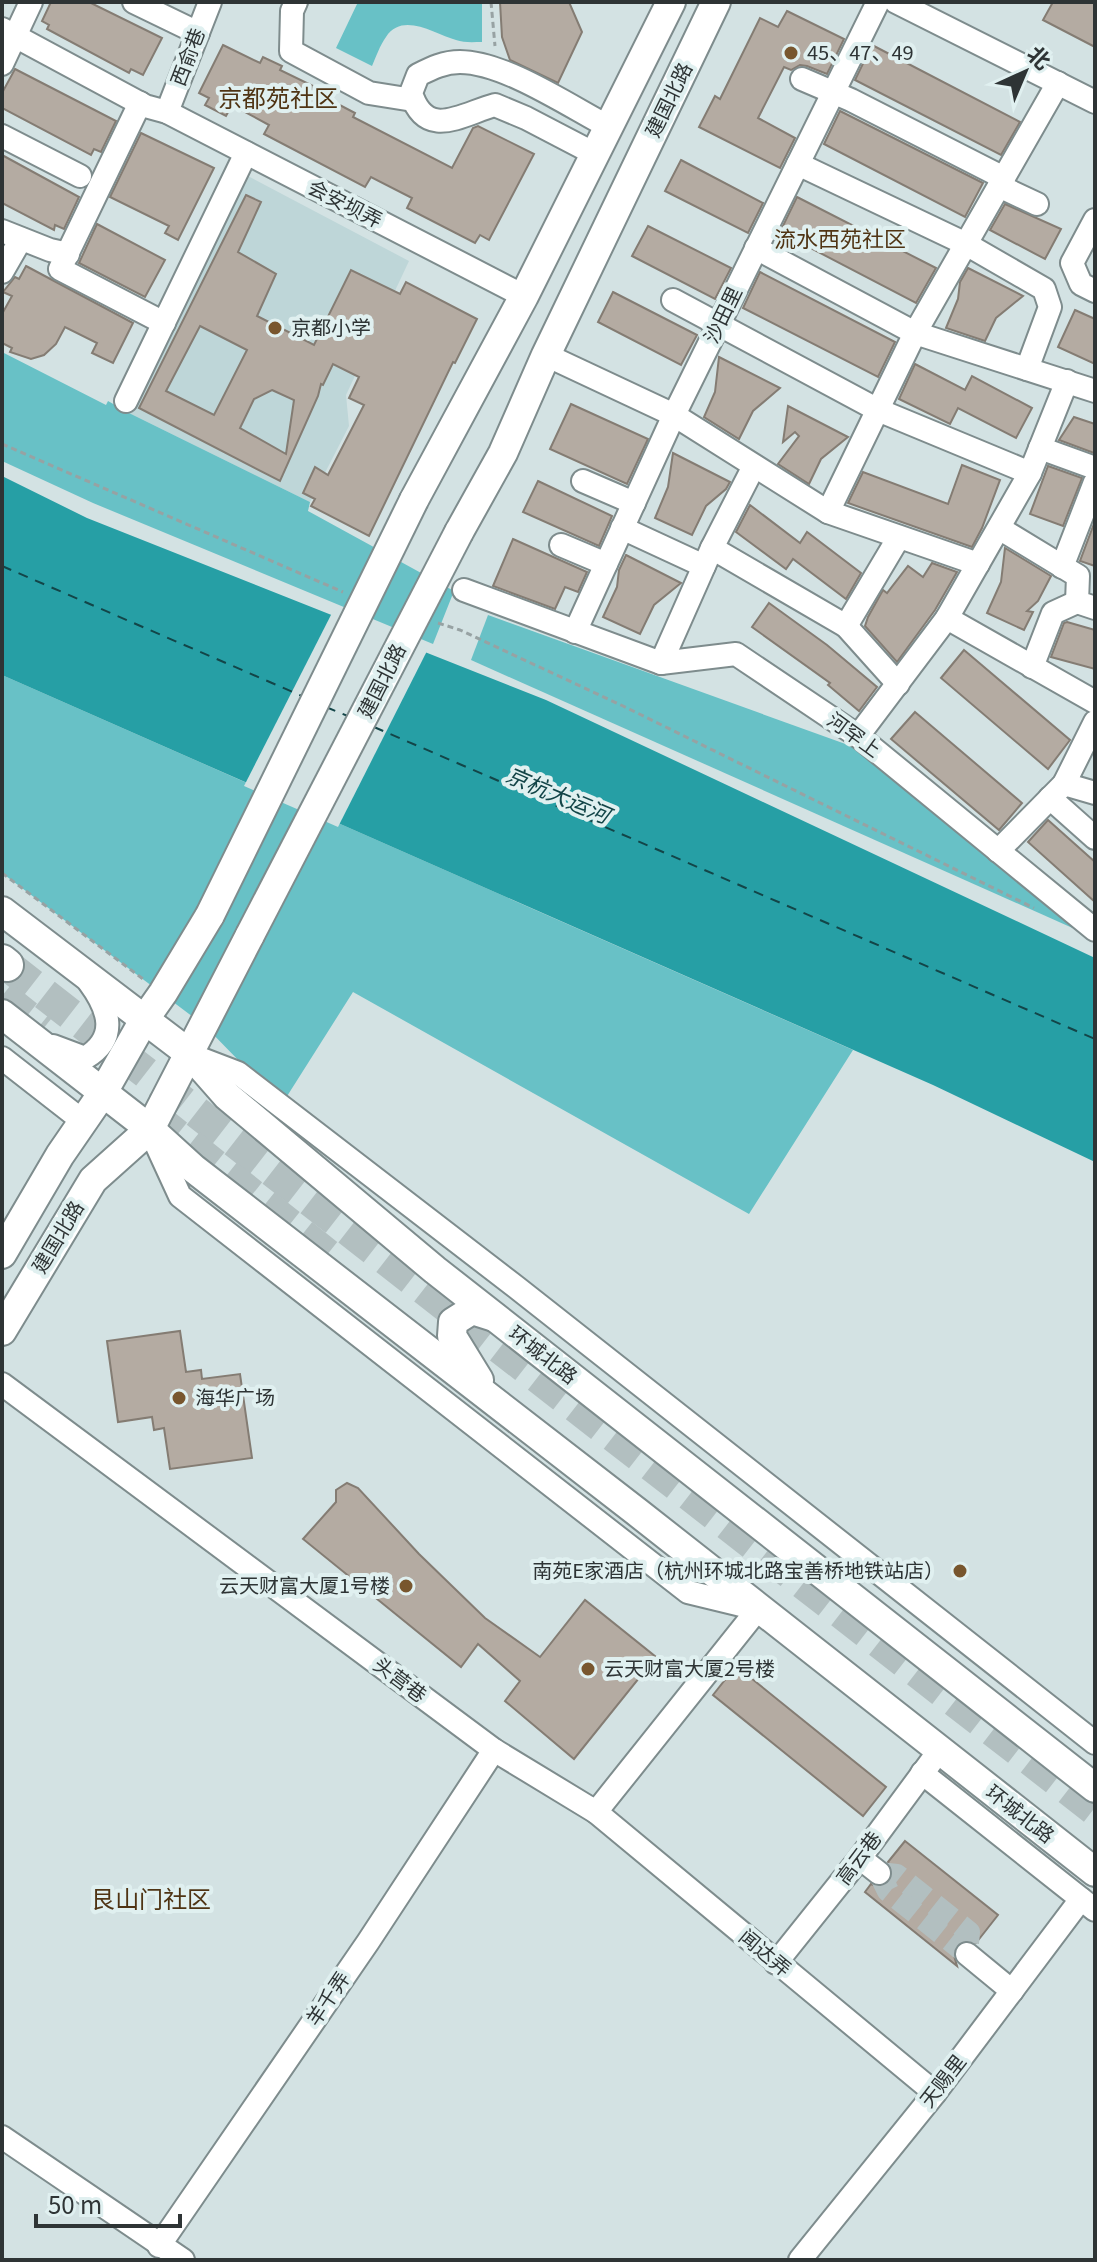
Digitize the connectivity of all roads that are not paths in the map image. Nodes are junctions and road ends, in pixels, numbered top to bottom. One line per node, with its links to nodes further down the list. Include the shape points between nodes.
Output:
1 (31, 2): 9 (street)
2 (134, 2): 10 (street)
3 (210, 2): 10 (street, 西俞巷)
4 (296, 2): 15 (street, via 291,51 369,93)
5 (671, 2): 19 (main road, 建国北路)
6 (716, 2): 41 (main road, 建国北路)
7 (878, 2): 14 (street, 沙田里)
8 (896, 2): 13 (street)
9 (8, 33): 11 (street); 17 (street, 会安坝弄)
10 (198, 33): 18 (street, 西俞巷)
11 (2, 64)
12 (802, 79): 14 (street)
13 (1058, 83): 16 (street); 25 (street)
14 (833, 93): 23 (street, 沙田里); 25 (street)
15 (413, 100): 19 (street, via 418,75 439,64 461,62 498,69); 22 (street, via 435,121 452,121 495,105)
16 (1095, 102)
17 (140, 103): 18 (street, 会安坝弄); 31 (street)
18 (167, 112): 21 (street, 会安坝弄)
19 (609, 127): 22 (main road, 建国北路)
20 (2, 136): 24 (street)
21 (246, 153): 36 (street, 会安坝弄); 38 (street)
22 (595, 154): 36 (main road, 建国北路)
23 (798, 164): 29 (street); 30 (street, 沙田里)
24 (80, 176)
25 (1001, 182): 26 (street); 29 (street)
26 (1037, 204)
27 (1095, 220): 32 (street)
28 (12, 235): 31 (street); 34 (street)
29 (966, 244): 40 (street); 42 (street, via 1044,289 1050,307)
30 (756, 248): 39 (street, 沙田里); 40 (street)
31 (68, 254): 38 (street, via 60,269)
32 (1072, 263): 33 (street); 35 (street, via 1081,284)
33 (1095, 271)
34 (2, 272)
35 (1095, 291)
36 (524, 296): 83 (main road, 建国北路, bridge, via 414,500 210,915)
37 (673, 300): 39 (street)
38 (164, 323): 45 (street)
39 (719, 324): 46 (street); 47 (street, 沙田里)
40 (915, 333): 42 (street); 46 (street)
41 (546, 355): 47 (street); 85 (main road, 建国北路, bridge, via 503,453)
42 (1027, 369): 43 (street)
43 (1067, 381): 44 (street); 48 (street)
44 (1095, 391)
45 (126, 401)
46 (878, 410): 51 (street); 55 (street)
47 (674, 415): 49 (street); 54 (street, 沙田里)
48 (1040, 448): 50 (street); 51 (street)
49 (754, 466): 55 (street); 60 (street)
50 (1095, 468)
51 (1030, 473): 57 (street)
52 (583, 481): 54 (street)
53 (1095, 482): 63 (street)
54 (634, 503): 56 (street, 沙田里)
55 (828, 512): 58 (street)
56 (622, 528): 60 (street); 61 (street, 沙田里)
57 (999, 528): 62 (street); 63 (street)
58 (899, 537): 62 (street); 67 (street)
59 (561, 545): 61 (street)
60 (708, 557): 67 (street); 69 (street)
61 (606, 564): 68 (street, 沙田里)
62 (978, 564): 66 (street)
63 (1062, 567): 65 (street, via 1078,576)
64 (464, 590): 68 (street, 河罕上)
65 (1086, 605): 70 (street, via 1053,613)
66 (947, 618): 70 (street); 71 (street)
67 (846, 626): 71 (street)
68 (575, 632): 69 (street, 河罕上)
69 (661, 663): 74 (street, 河罕上, via 736,654)
70 (1032, 667): 72 (street)
71 (898, 684): 74 (street)
72 (1095, 702)
73 (1095, 722): 75 (street)
74 (858, 736): 78 (street, 河罕上)
75 (1057, 791): 76 (street); 77 (street); 78 (street)
76 (1095, 793)
77 (1095, 838)
78 (998, 851): 80 (street, 河罕上)
79 (2, 911): 81 (main road, 环城北路)
80 (1095, 930)
81 (80, 969): 83 (main road, 环城北路); 84 (street, via 104,1002 108,1032 99,1050 85,1058)
82 (2, 1014): 84 (main road, 环城北路)
83 (144, 1020): 85 (main road, 环城北路); 87 (main road, 建国北路)
84 (27, 1034): 87 (main road, 环城北路)
85 (190, 1054): 89 (main road, 建国北路); 91 (street, via 238,1073); 92 (main road, 环城北路, via 227,1096)
86 (2, 1058): 88 (street)
87 (102, 1094): 88 (main road, 建国北路); 89 (main road, 环城北路)
88 (84, 1122): 90 (main road, 建国北路)
89 (150, 1129): 93 (main road, 建国北路, via 93,1180); 95 (main road, 环城北路, via 194,1169); 96 (street, via 180,1196 688,1592)
90 (2, 1254)
91 (516, 1287): 92 (street); 97 (street)
92 (494, 1317): 95 (main road, via 472,1310 453,1322 452,1336); 100 (main road, 环城北路)
93 (2, 1331)
94 (2, 1384): 98 (street, 头营巷)
95 (493, 1401): 96 (main road, 环城北路)
96 (758, 1609): 99 (main road, 环城北路); 101 (street)
97 (1095, 1743)
98 (494, 1750): 101 (street, 头营巷); 111 (street, 羊千弄)
99 (931, 1762): 102 (street, 高云巷); 103 (main road, 环城北路); 105 (street)
100 (1095, 1788)
101 (596, 1812): 107 (street, 闻达弄)
102 (860, 1858): 104 (street); 107 (street, 高云巷)
103 (1095, 1872)
104 (879, 1873)
105 (1088, 1904): 108 (street, 天赐里)
106 (967, 1954): 108 (street)
107 (776, 1963): 109 (street, 闻达弄)
108 (1012, 1991): 109 (street, 天赐里)
109 (935, 2093): 113 (street, 天赐里)
110 (2, 2137): 111 (street)
111 (159, 2246): 112 (street)
112 (183, 2260)
113 (800, 2260)

